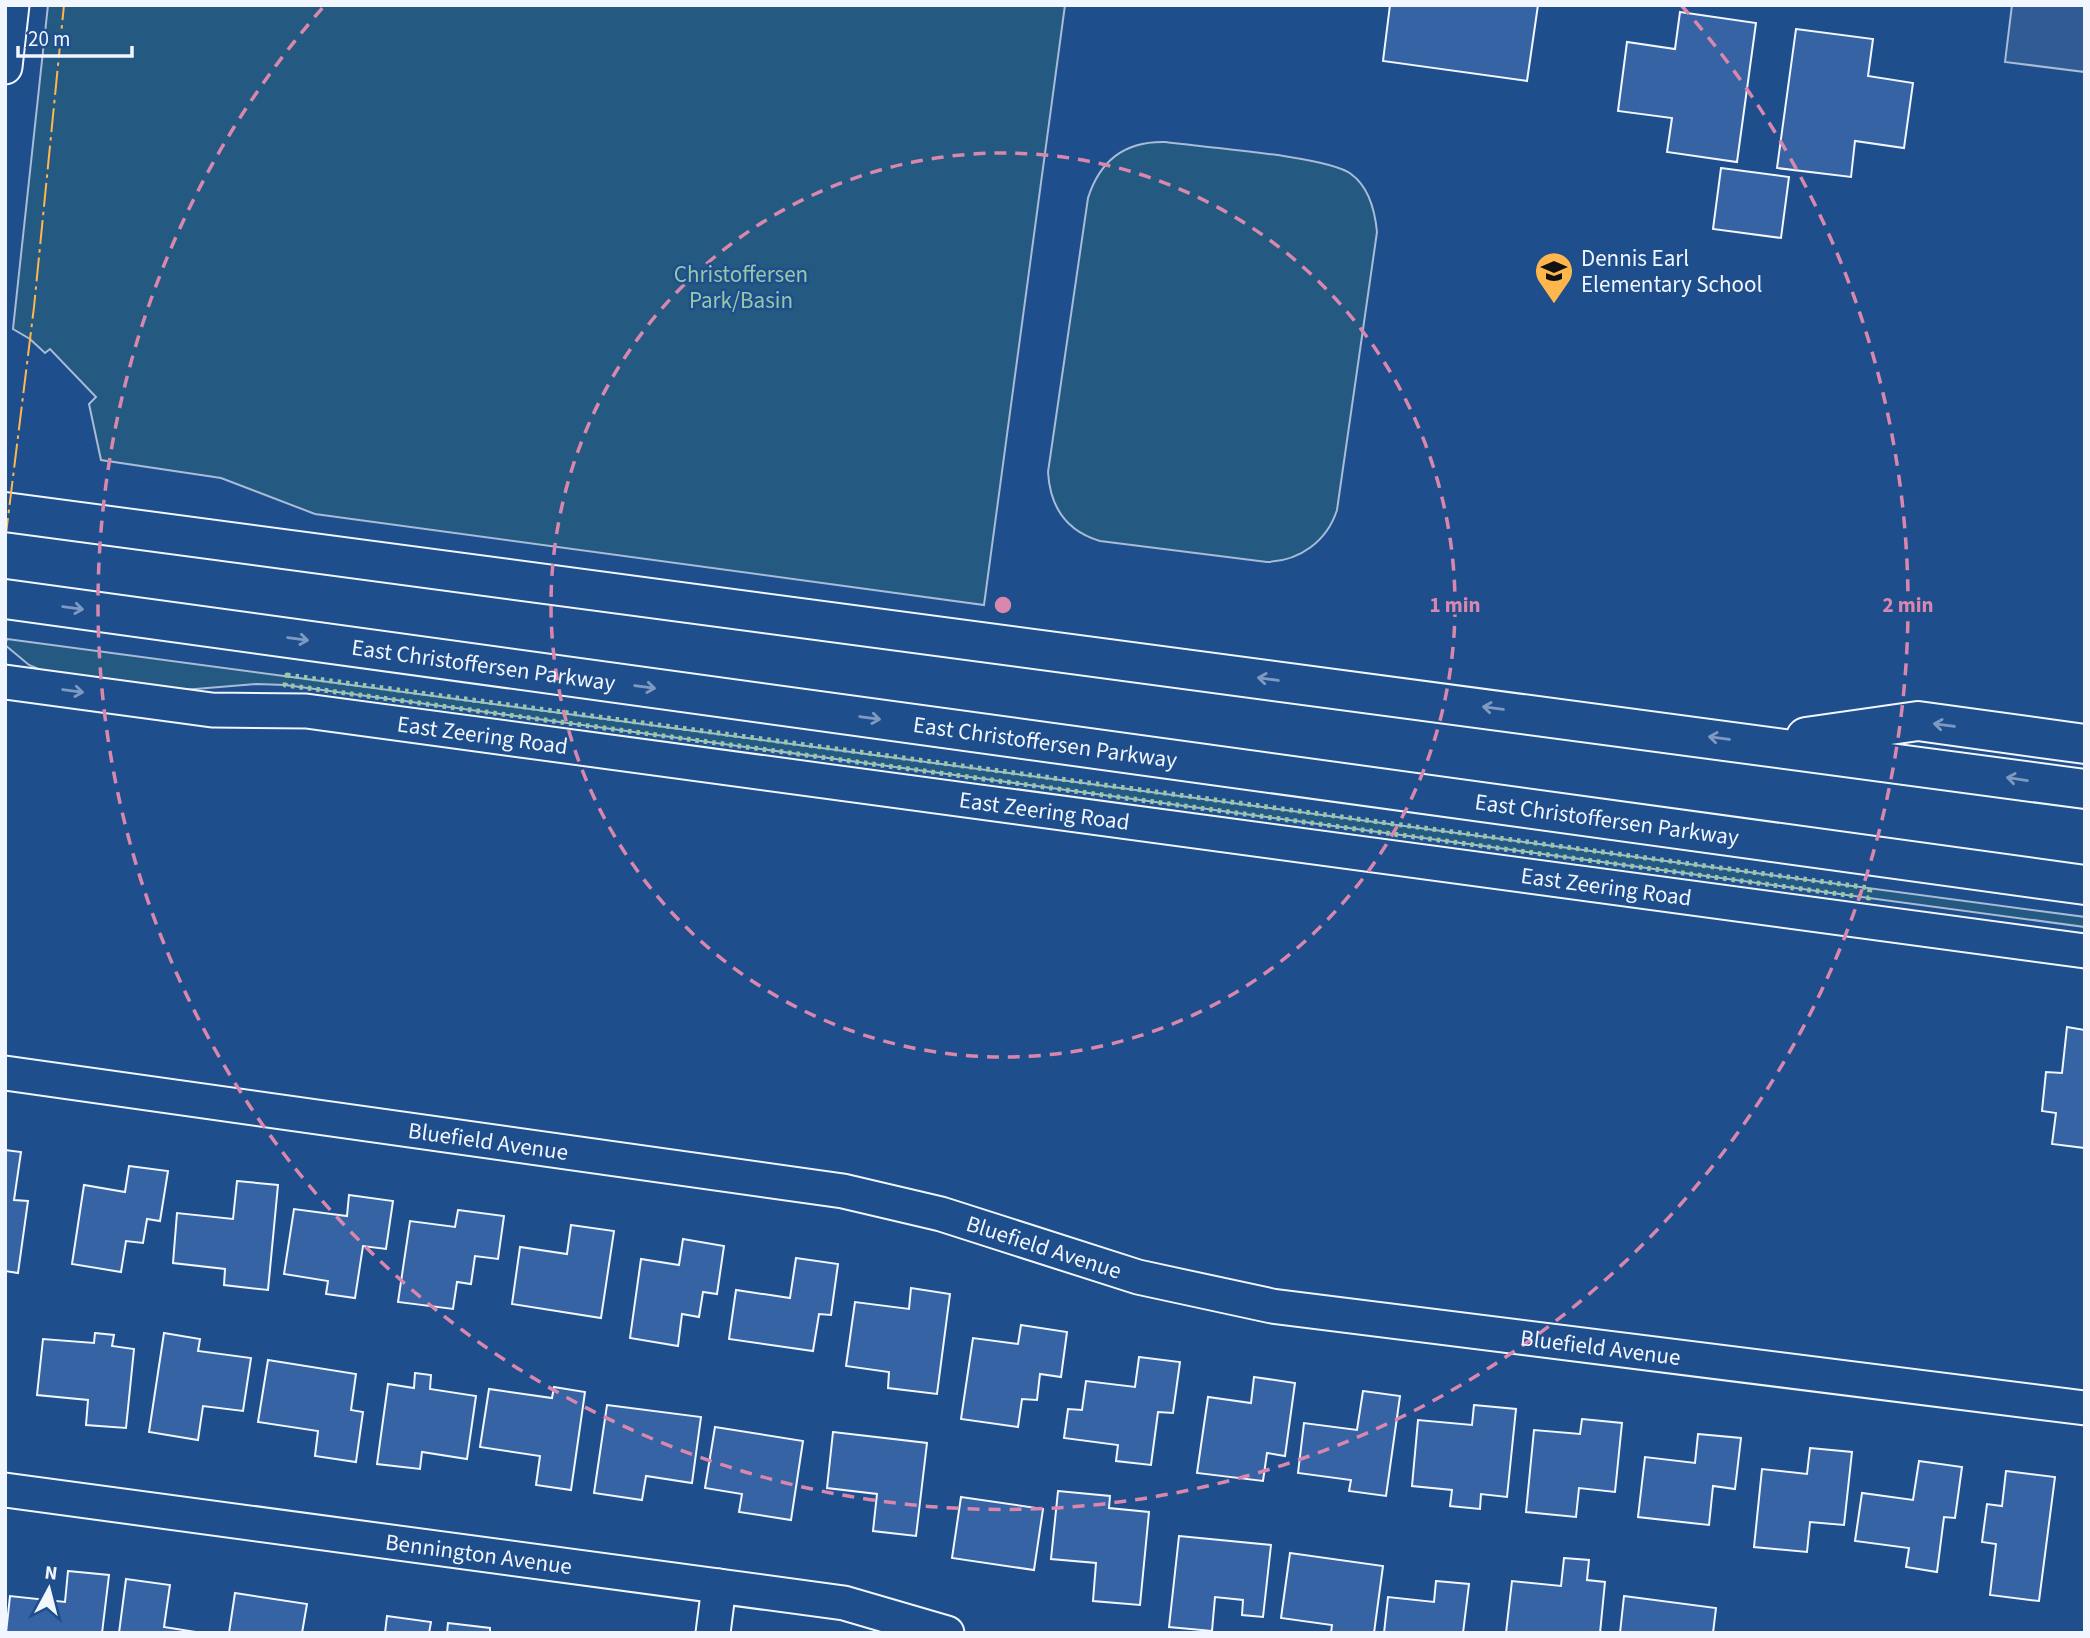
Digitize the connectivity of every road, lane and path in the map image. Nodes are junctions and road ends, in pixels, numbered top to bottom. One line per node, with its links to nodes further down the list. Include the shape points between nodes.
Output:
1 (12, 5): 2 (street)
2 (5, 67)
3 (5, 512): 6 (street, one-way to 3)
4 (5, 598): 9 (street, East Christoffersen Parkway, one-way to 9)
5 (5, 682): 10 (street, East Zeering Road, one-way to 10, via 232,712 306,711)
6 (1762, 744): 7 (street, one-way to 6, via 1918,721); 8 (street, one-way to 6)
7 (2085, 744)
8 (2085, 789)
9 (2085, 885)
10 (2085, 951)
11 (5, 1073): 12 (street, Bluefield Avenue, via 843,1191 952,1217 1138,1278 1272,1306)
12 (2085, 1408)
13 (5, 1490): 14 (street, Bennington Avenue)
14 (719, 1587): 15 (street); 16 (street, Bennington Avenue, via 845,1603)
15 (713, 1633)
16 (947, 1633)

